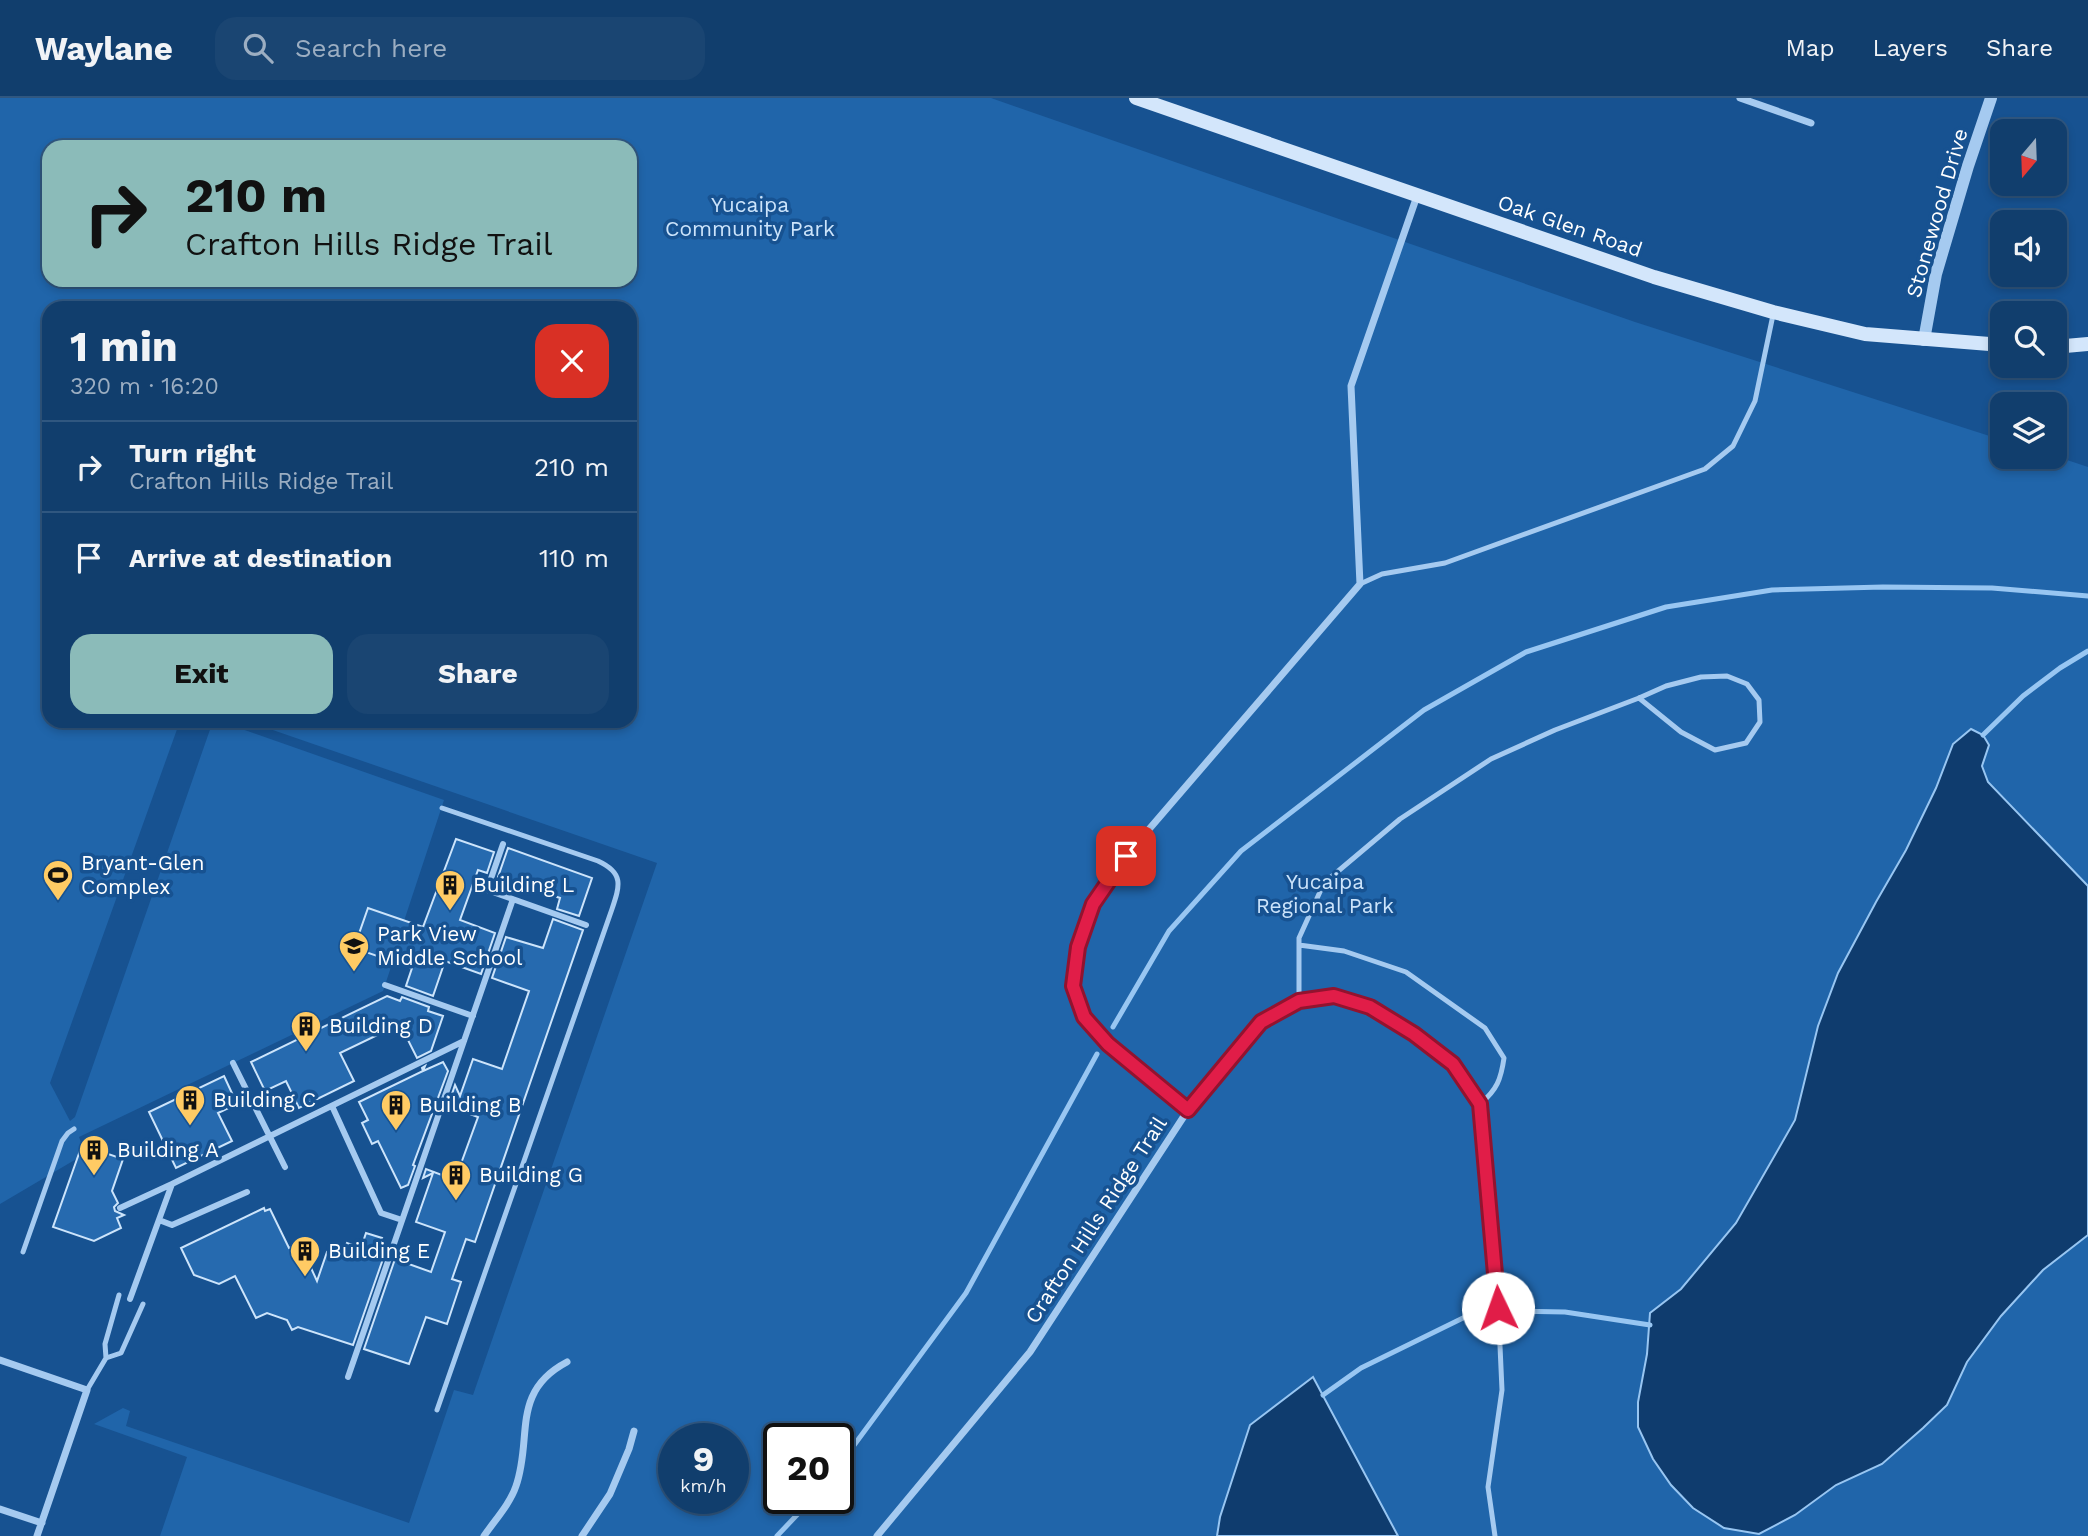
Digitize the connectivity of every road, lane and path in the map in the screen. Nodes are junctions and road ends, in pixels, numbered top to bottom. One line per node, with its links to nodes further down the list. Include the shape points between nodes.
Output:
1 (1136, 98): 5 (main road, Oak Glen Road)
2 (1740, 98): 4 (street)
3 (1991, 98): 7 (street, Stonewood Drive, via 1936,274)
4 (1811, 123)
5 (1417, 196): 6 (main road, Oak Glen Road); 11 (street, via 1351,386)
6 (1773, 312): 7 (main road, Oak Glen Road, via 1866,334); 11 (lane, via 1755,401 1732,446 1705,469 1445,563 1382,574)
7 (1924, 340): 8 (main road, Oak Glen Road)
8 (1990, 344)
9 (2088, 344): 10 (main road)
10 (2067, 346)
11 (1360, 584): 25 (street, Crafton Hills Ridge Trail, via 1126,856 1093,904 1078,947 1073,986 1084,1017 1108,1044)
12 (1639, 698): 12 (lane, via 1700,677 1727,676 1747,684 1759,700 1760,722 1746,743 1715,750 1681,732); 17 (lane, via 1491,759 1400,819 1324,883)
13 (442, 808): 43 (lane, via 598,861 616,873 619,884)
14 (503, 844): 15 (street, via 487,890)
15 (513, 899): 16 (street); 20 (street)
16 (586, 925)
17 (1299, 945): 19 (lane); 23 (lane, via 1344,951 1406,972 1485,1028 1504,1058 1502,1077)
18 (385, 985): 20 (street)
19 (1299, 1001): 23 (lane, via 1334,996 1370,1007 1453,1064); 25 (lane, via 1261,1022)
20 (472, 1016): 21 (street)
21 (464, 1041): 24 (street); 33 (street)
22 (233, 1063): 27 (street)
23 (1480, 1104): 51 (lane, via 1502,1390 1488,1487)
24 (332, 1106): 27 (street); 33 (street, via 381,1213)
25 (1188, 1110): 50 (street, Crafton Hills Ridge Trail, via 1030,1352)
26 (74, 1129): 34 (lane, via 62,1141)
27 (270, 1136): 28 (street); 29 (street)
28 (285, 1167)
29 (172, 1184): 31 (street); 32 (street)
30 (247, 1192): 32 (street, via 172,1225)
31 (120, 1208)
32 (159, 1220): 36 (street)
33 (402, 1220): 41 (street)
34 (23, 1252)
35 (119, 1295): 38 (lane)
36 (130, 1299)
37 (143, 1304): 38 (lane, via 121,1353)
38 (106, 1358): 42 (lane)
39 (0, 1360): 42 (street)
40 (567, 1362): 48 (street, via 547,1375 530,1401 516,1487)
41 (348, 1377)
42 (87, 1390): 46 (street)
43 (437, 1410)
44 (634, 1431): 49 (street, via 610,1494)
45 (0, 1509): 46 (street)
46 (42, 1524): 47 (street)
47 (37, 1536)
48 (484, 1536)
49 (582, 1536)
50 (877, 1536)
51 (1495, 1536)

